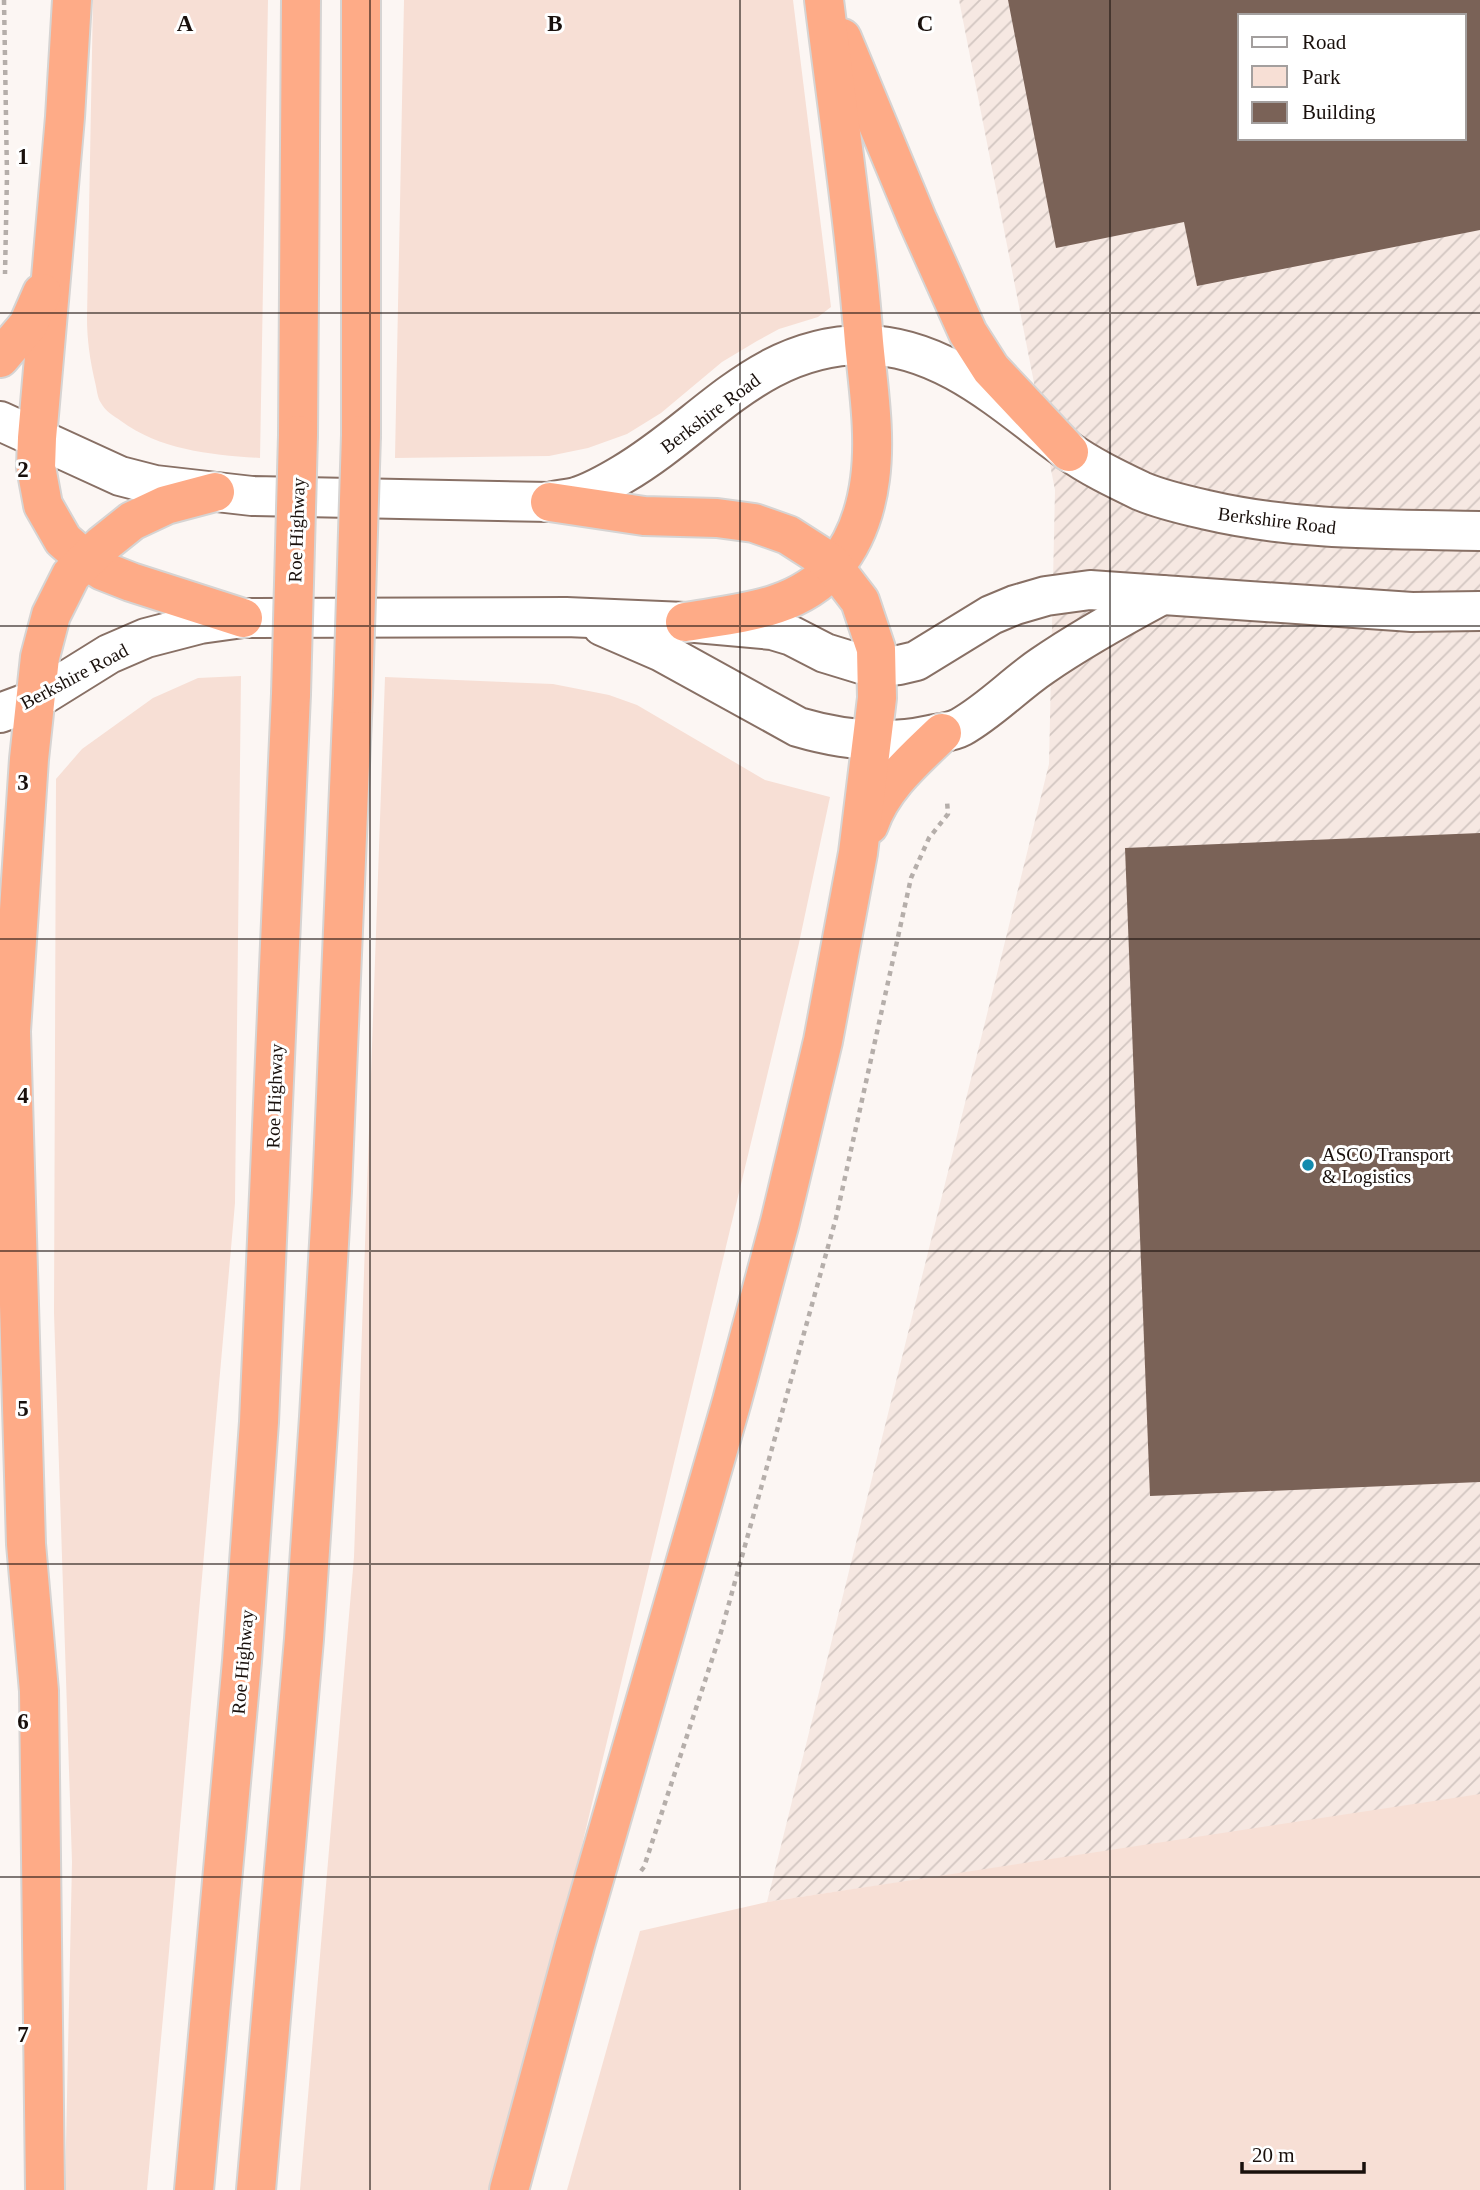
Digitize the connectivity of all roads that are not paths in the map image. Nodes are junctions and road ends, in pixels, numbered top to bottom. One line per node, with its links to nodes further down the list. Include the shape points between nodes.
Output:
1 (72, 0): 5 (highway)
2 (300, 0): 30 (highway, Roe Highway, bridge, via 298,435 291,694 259,1422)
3 (361, 0): 31 (highway, bridge, via 361,435 333,1177 304,1639)
4 (825, 0): 6 (highway); 10 (highway, via 968,333 991,369)
5 (53, 264): 7 (highway, via 28,325); 9 (highway)
6 (864, 345): 10 (main road, Berkshire Road, via 897,348 968,377); 12 (main road, Berkshire Road, via 826,349 755,376 633,468 576,497); 15 (highway, via 870,477 860,522)
7 (0, 358)
8 (0, 421): 9 (main road, Berkshire Road)
9 (37, 438): 11 (main road, Berkshire Road, via 120,477); 14 (highway, via 36,467 43,505 63,540)
10 (1069, 452): 13 (main road, Berkshire Road, via 1144,492 1230,516 1322,527)
11 (215, 492): 12 (main road, Berkshire Road); 14 (highway, via 166,505 132,521)
12 (550, 502): 15 (highway, via 644,516 754,523 788,536)
13 (1480, 531)
14 (86, 560): 19 (highway, via 131,582); 22 (highway, via 71,575 51,615 40,657)
15 (834, 567): 20 (highway, via 780,604); 21 (highway, via 860,601 876,649)
16 (1162, 595): 17 (main road, Berkshire Road, via 1412,612); 21 (main road, Berkshire Road, via 1090,590 1046,596 991,615 916,661); 24 (main road, Berkshire Road, via 1074,643 986,711)
17 (1480, 611)
18 (566, 617): 19 (main road, Berkshire Road); 20 (main road, Berkshire Road); 25 (main road, Berkshire Road, via 605,627 662,652 798,727)
19 (243, 618): 22 (main road, Berkshire Road, via 146,638 109,654)
20 (685, 622): 21 (main road, Berkshire Road, via 772,630 825,653)
21 (877, 667): 25 (highway)
22 (36, 700): 23 (main road, Berkshire Road); 28 (highway)
23 (0, 713)
24 (942, 733): 25 (main road, Berkshire Road); 26 (highway, via 894,780 872,816)
25 (871, 741): 26 (highway)
26 (859, 853): 32 (highway, via 823,1041 780,1222)
27 (0, 982): 28 (highway)
28 (11, 1031): 29 (highway, via 26,1544 39,1691)
29 (45, 2190)
30 (194, 2190)
31 (256, 2190)
32 (509, 2190)

